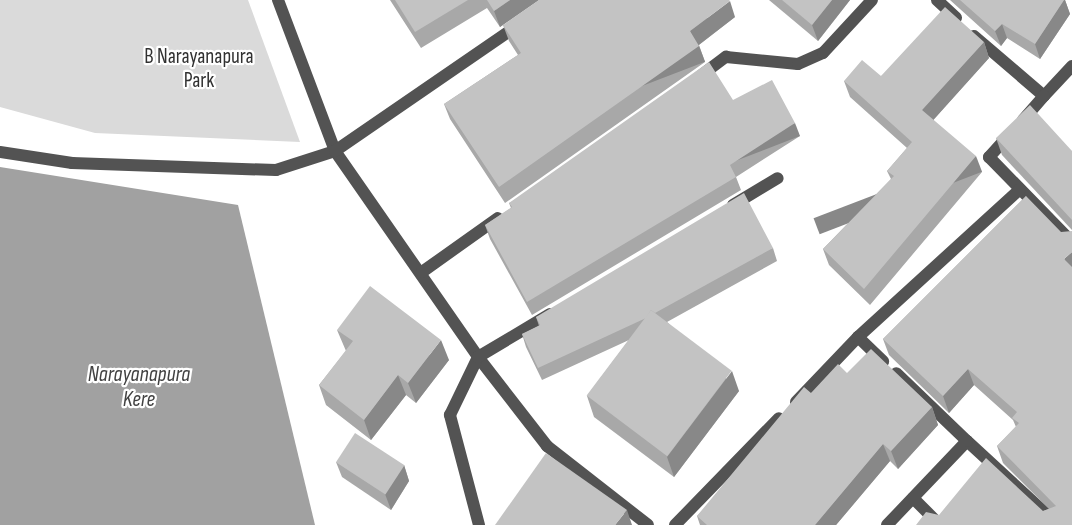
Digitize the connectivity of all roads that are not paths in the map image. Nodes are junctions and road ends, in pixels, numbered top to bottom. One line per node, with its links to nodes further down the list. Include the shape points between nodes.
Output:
1 (278, 0): 9 (street)
2 (872, 0): 6 (street, via 823,53 798,64 726,57)
3 (937, 0): 7 (street)
4 (534, 13): 9 (street)
5 (1072, 66): 7 (street)
6 (688, 84)
7 (1044, 96): 11 (street, via 989,157)
8 (0, 152): 9 (street, via 72,163 276,170)
9 (335, 152): 15 (street)
10 (778, 178): 13 (street)
11 (1020, 189): 14 (street); 17 (street)
12 (508, 212): 15 (street)
13 (718, 214)
14 (1072, 242)
15 (422, 272): 18 (street)
16 (568, 303): 18 (street)
17 (858, 338): 19 (street); 24 (street)
18 (478, 357): 22 (street, via 450,415); 23 (street, via 546,446)
19 (967, 441): 20 (street); 21 (street)
20 (913, 498): 25 (street); 26 (street)
21 (1054, 521)
22 (479, 525)
23 (648, 525)
24 (675, 525)
25 (887, 525)
26 (940, 525)

